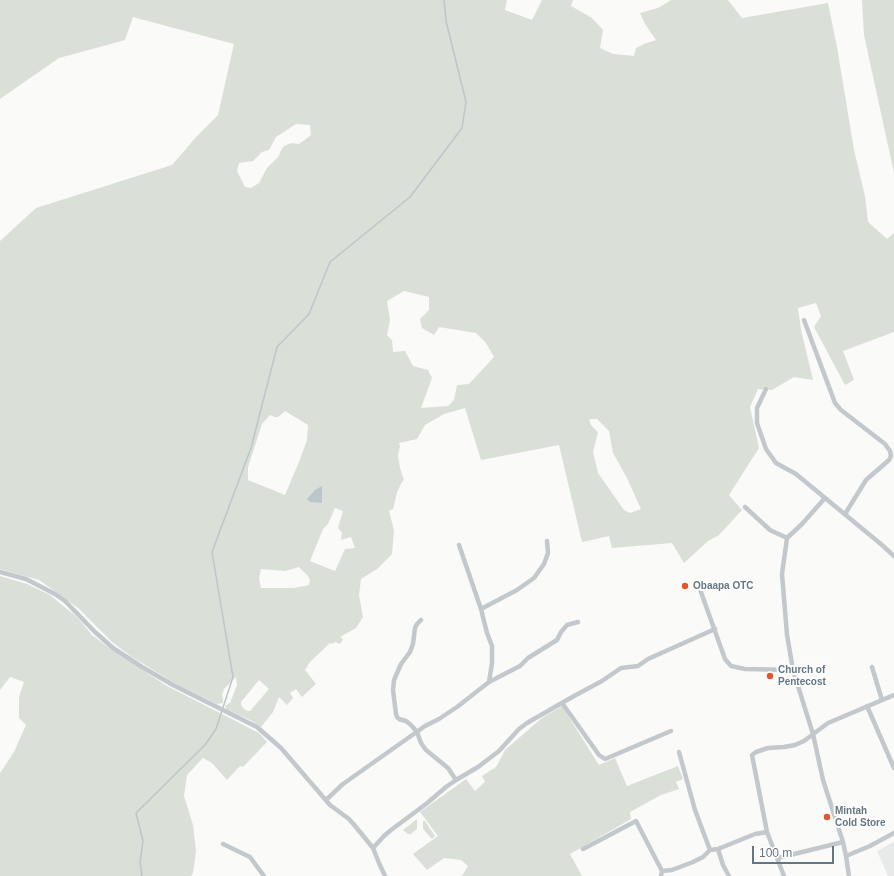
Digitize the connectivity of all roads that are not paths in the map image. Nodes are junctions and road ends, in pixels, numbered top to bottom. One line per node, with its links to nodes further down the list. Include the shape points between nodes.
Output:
1 (804, 320): 3 (street, via 835,403 885,444)
2 (766, 389): 4 (street, via 757,408 757,423 766,449 776,463 796,474)
3 (893, 457): 6 (street, via 866,480)
4 (825, 498): 6 (street); 7 (street)
5 (745, 507): 7 (street, via 770,530)
6 (845, 514): 10 (street)
7 (787, 538): 18 (street, via 782,574)
8 (547, 541): 13 (street, via 548,553 534,578)
9 (460, 545): 13 (street)
10 (894, 556)
11 (0, 572): 30 (street, via 26,579 55,594 113,648 173,686 257,727 281,748)
12 (697, 581): 16 (street)
13 (481, 609): 19 (street, via 492,646)
14 (421, 620): 25 (street, via 415,628 410,652 394,680 393,690 397,717 406,721)
15 (578, 622): 19 (street, via 567,625 557,640 520,666)
16 (715, 629): 18 (street, via 725,659 731,666 745,669); 22 (street, via 638,666 621,668)
17 (872, 667): 21 (street)
18 (793, 670): 26 (street)
19 (489, 682): 25 (street, via 457,707)
20 (894, 695): 21 (street)
21 (882, 700): 23 (street)
22 (562, 703): 24 (street, via 599,756 605,759); 29 (street, via 527,723 499,751)
23 (867, 706): 26 (street, via 828,723); 28 (street)
24 (671, 730)
25 (417, 732): 29 (street, via 426,750 448,768); 30 (street, via 344,784)
26 (813, 734): 31 (street, via 795,745 768,748 752,755); 33 (street, via 823,780)
27 (679, 752): 38 (street, via 695,810)
28 (894, 768)
29 (456, 780): 35 (street, via 391,830)
30 (326, 800): 35 (street, via 356,827)
31 (767, 832): 37 (street, via 755,834); 40 (street)
32 (894, 833): 39 (street)
33 (843, 842): 39 (street); 40 (street)
34 (223, 844): 42 (street, via 250,858)
35 (374, 848): 43 (street)
36 (583, 849): 41 (street, via 636,821)
37 (718, 849): 38 (street); 44 (street)
38 (710, 850): 41 (street, via 693,862)
39 (846, 856): 46 (street)
40 (778, 858): 45 (street)
41 (661, 873)
42 (264, 876)
43 (385, 876)
44 (729, 876)
45 (784, 876)
46 (849, 876)

